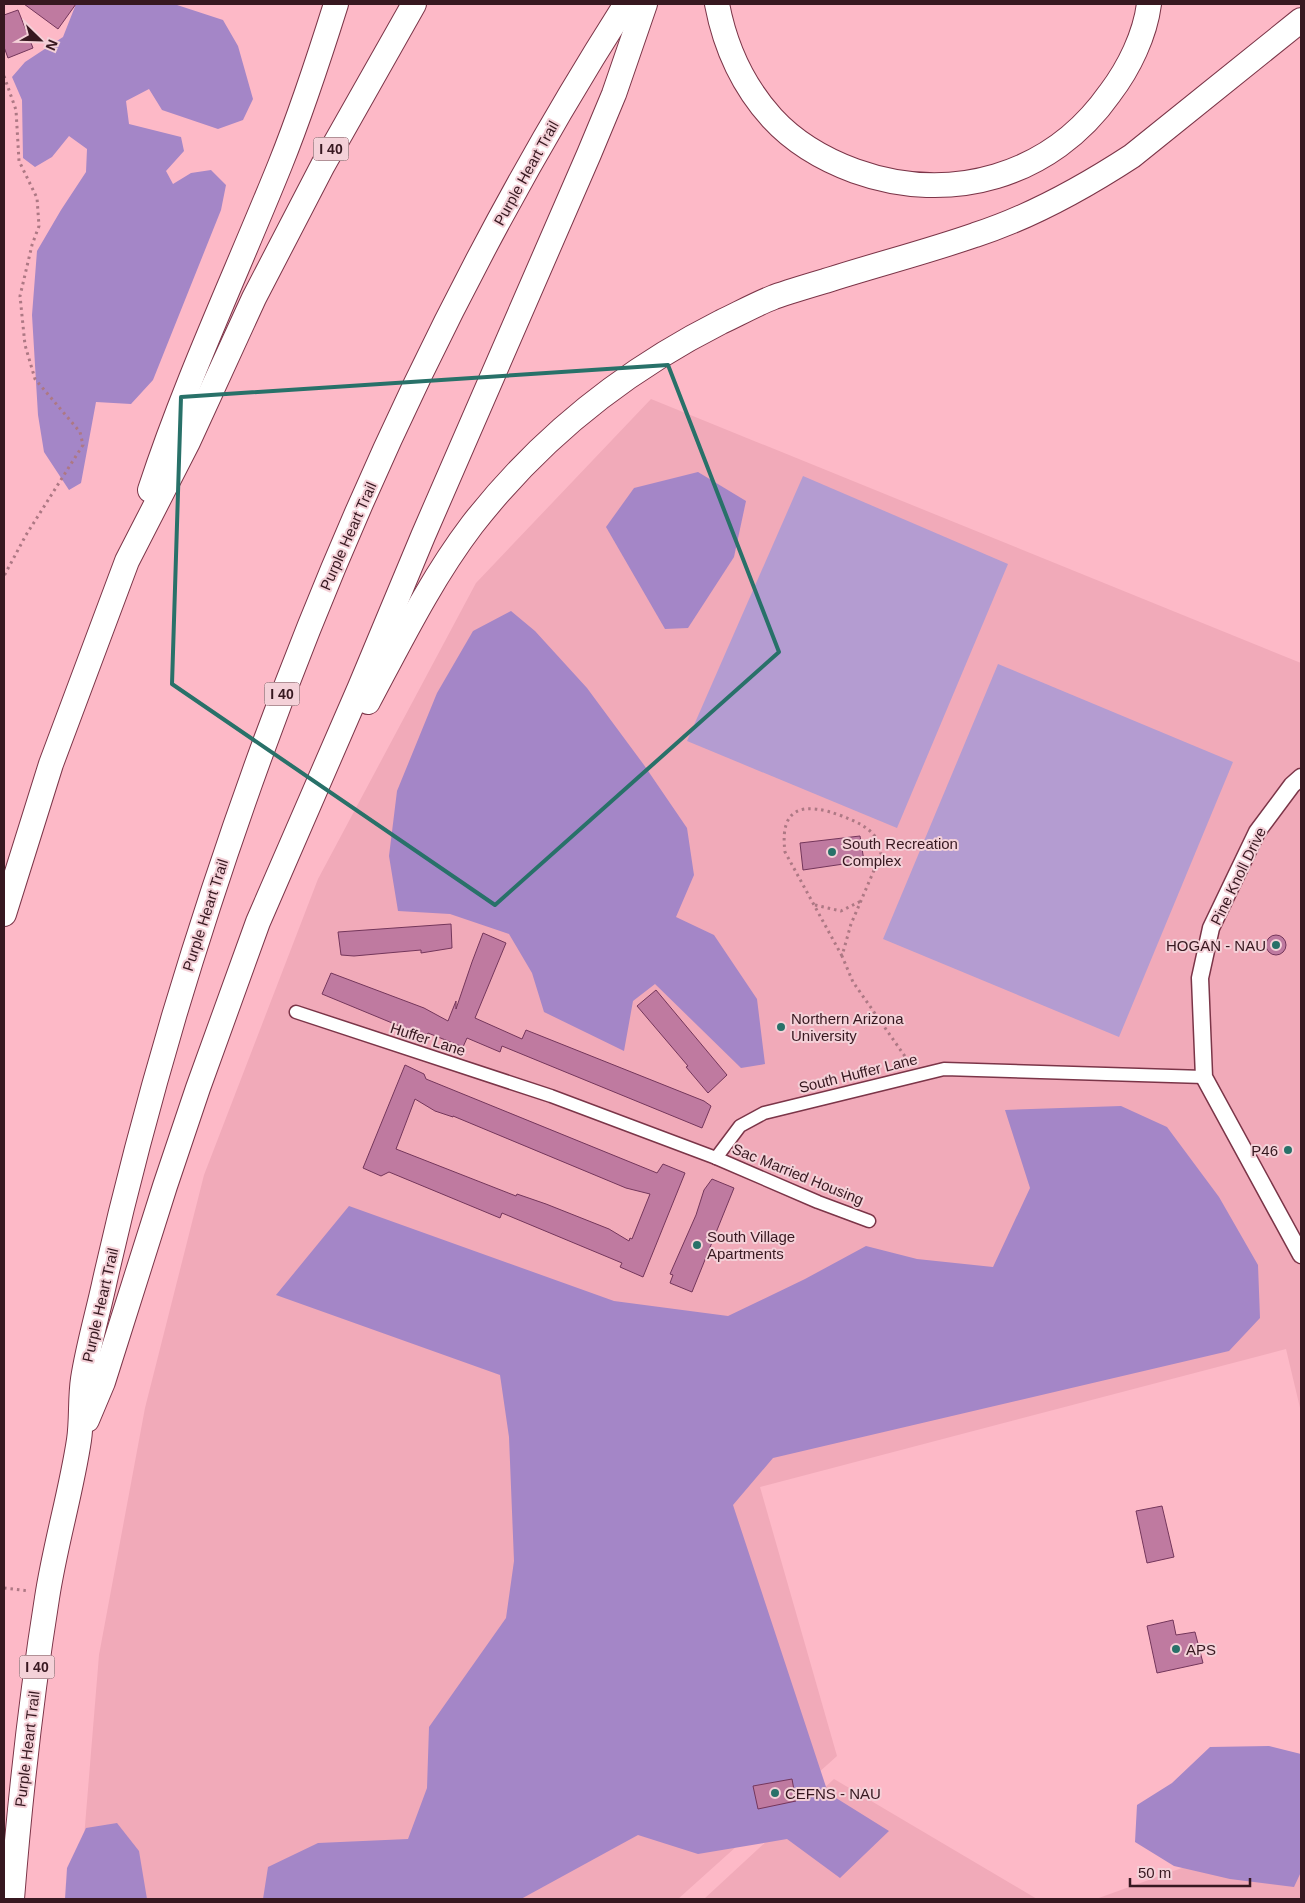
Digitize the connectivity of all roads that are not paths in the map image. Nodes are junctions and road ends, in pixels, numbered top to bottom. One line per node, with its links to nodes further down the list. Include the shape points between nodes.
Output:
1 (336, 4): 8 (highway, via 281,164 168,436)
2 (414, 4): 8 (highway, I 40, via 318,174 254,298 188,442)
3 (626, 4): 17 (highway, Purple Heart Trail / I 40, via 547,135 449,318 336,562 290,674 234,826 135,1152 83,1380)
4 (645, 4): 10 (highway, via 589,154)
5 (717, 4): 6 (highway, via 724,33 742,76 773,120 795,139 844,167 867,175 910,184 942,186 977,182 1011,171 1055,148 1078,130 1101,107 1121,79 1138,44)
6 (1149, 4)
7 (1301, 20): 10 (highway, via 1132,156 1077,190 977,235 774,297 690,338 615,385 587,407 533,455 472,526 444,565 338,760)
8 (127, 561): 11 (highway, I 40, via 51,764)
9 (1301, 777): 13 (street, Pine Knoll Drive, via 1257,832 1211,928 1200,978)
10 (306, 812): 17 (highway, via 258,922 229,1001 165,1186 103,1382)
11 (4, 914)
12 (296, 1012): 14 (street, Huffer Lane, via 551,1096)
13 (1204, 1077): 14 (street, South Huffer Lane, via 944,1069 764,1112 740,1126); 16 (street)
14 (716, 1158): 15 (street, Sac Married Housing)
15 (869, 1220)
16 (1301, 1255)
17 (80, 1437): 18 (highway, Purple Heart Trail / I 40, via 47,1594 20,1798)
18 (12, 1899)

